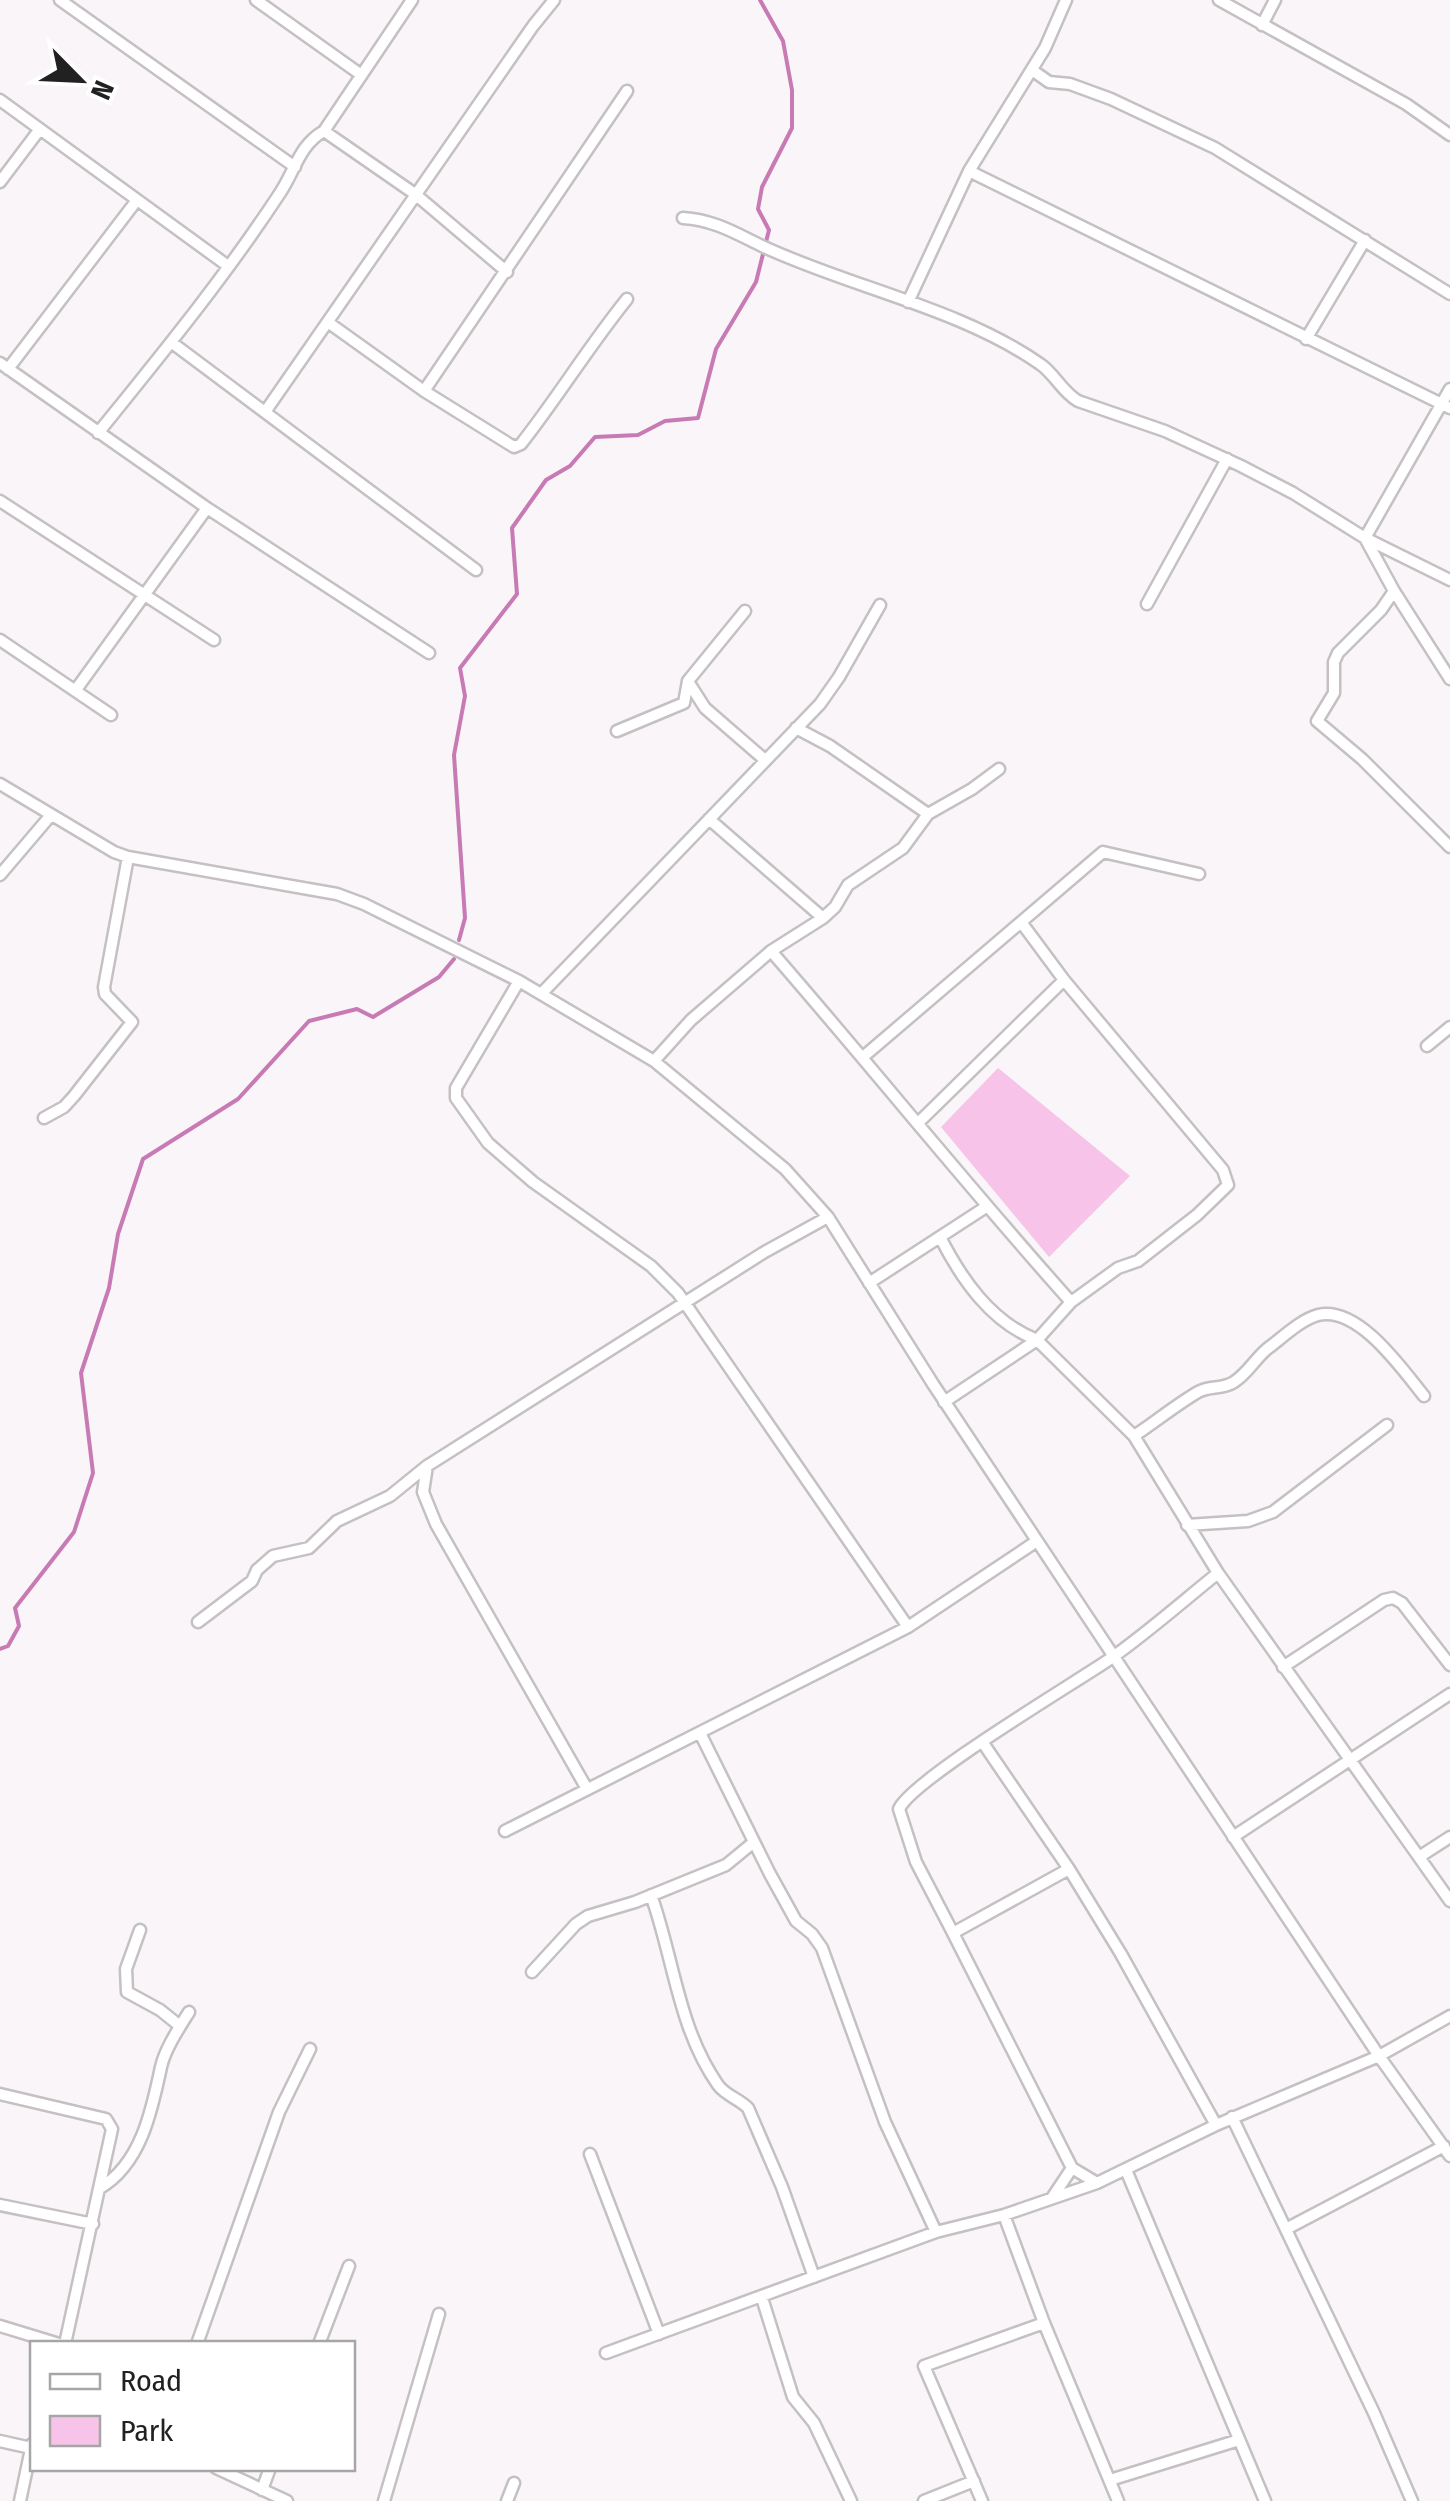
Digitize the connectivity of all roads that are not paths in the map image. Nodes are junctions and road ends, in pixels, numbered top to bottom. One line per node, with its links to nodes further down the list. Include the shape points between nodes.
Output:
1 (60, 0): 17 (street)
2 (256, 0): 8 (street)
3 (412, 0): 11 (street)
4 (554, 0): 20 (street)
5 (1066, 0): 10 (street)
6 (1218, 0): 9 (street)
7 (1275, 0): 9 (street)
8 (271, 4): 11 (street)
9 (1262, 25): 16 (street)
10 (1032, 70): 18 (street); 23 (street, via 1215,148)
11 (360, 74): 15 (street)
12 (627, 91): 25 (street)
13 (0, 100): 14 (street)
14 (40, 129): 19 (street); 21 (street)
15 (324, 131): 17 (street, via 306,144); 20 (street)
16 (1450, 135)
17 (295, 167): 24 (street)
18 (969, 171): 28 (street); 30 (street)
19 (0, 182)
20 (415, 194): 25 (street); 29 (street)
21 (137, 200): 24 (street); 32 (street)
22 (683, 218): 28 (street, via 718,224)
23 (1365, 240): 26 (street); 30 (street)
24 (228, 266): 31 (street)
25 (508, 272): 34 (street)
26 (1450, 294)
27 (627, 299): 34 (street, via 518,446)
28 (908, 302): 38 (street, via 1040,363 1065,394 1087,406)
29 (329, 322): 34 (street); 36 (street)
30 (1306, 339): 35 (street)
31 (172, 342): 36 (street); 37 (street)
32 (4, 366): 37 (street)
33 (1450, 390): 35 (street)
34 (424, 391)
35 (1446, 406): 41 (street)
36 (265, 412): 42 (street)
37 (98, 433): 40 (street)
38 (1227, 459): 41 (street); 47 (street)
39 (0, 501): 45 (street)
40 (208, 508): 45 (street); 51 (street)
41 (1365, 538): 43 (street); 44 (street)
42 (476, 570)
43 (1450, 580)
44 (1394, 592): 52 (street); 64 (street, via 1338,653 1334,693 1317,721)
45 (146, 596): 50 (street); 54 (street)
46 (880, 604): 56 (street, via 831,691)
47 (1147, 604)
48 (746, 611): 53 (street)
49 (0, 640): 54 (street)
50 (214, 640)
51 (429, 653)
52 (1450, 679)
53 (688, 681): 57 (street, via 684,703); 58 (street, via 705,708)
54 (75, 691): 55 (street)
55 (111, 715)
56 (796, 728): 58 (street); 61 (street)
57 (616, 731)
58 (765, 760): 63 (street)
59 (999, 769): 61 (street)
60 (0, 784): 62 (street)
61 (928, 814): 68 (street, via 903,848 848,885)
62 (51, 815): 65 (street); 67 (street)
63 (710, 819): 68 (street); 73 (street)
64 (1450, 847)
65 (128, 857): 72 (street, via 337,894); 78 (street, via 104,988 132,1022 74,1096)
66 (1199, 874): 69 (street, via 1103,852)
67 (0, 875)
68 (824, 918): 70 (street)
69 (1020, 922): 71 (street); 76 (street)
70 (770, 951): 76 (street); 77 (street)
71 (1064, 980): 79 (street); 84 (street, via 1224,1170 1228,1185 1138,1261)
72 (520, 981): 73 (street); 85 (street, via 456,1098 488,1144 651,1266)
73 (542, 994): 77 (street)
74 (1450, 1027): 75 (street)
75 (1426, 1046)
76 (863, 1057): 79 (street)
77 (654, 1061): 81 (street, via 786,1169)
78 (44, 1118)
79 (918, 1123): 80 (street)
80 (986, 1207): 82 (street); 84 (street)
81 (828, 1217): 83 (street); 85 (street)
82 (940, 1237): 83 (street); 86 (street, via 988,1308)
83 (869, 1283): 88 (street)
84 (1071, 1302): 86 (street)
85 (685, 1303): 91 (street); 98 (street)
86 (1038, 1340): 88 (street); 90 (street)
87 (1424, 1396): 90 (street, via 1398,1360 1362,1329 1342,1315 1322,1314 1288,1332 1236,1382 1201,1390)
88 (944, 1402): 95 (street)
89 (1388, 1425): 94 (street, via 1273,1512)
90 (1134, 1436): 94 (street)
91 (427, 1466): 92 (street); 93 (street)
92 (405, 1485): 93 (street); 97 (street, via 337,1521 309,1548 274,1556)
93 (424, 1492): 106 (street)
94 (1187, 1526): 96 (street)
95 (1037, 1541): 98 (street); 99 (street)
96 (1218, 1573): 99 (street); 101 (street)
97 (198, 1622)
98 (908, 1628): 103 (street)
99 (1113, 1656): 104 (street); 108 (street)
100 (1450, 1666): 101 (street, via 1393,1598)
101 (1283, 1667): 105 (street)
102 (1450, 1694): 105 (street)
103 (700, 1733): 106 (street); 110 (street)
104 (983, 1743): 112 (street); 116 (street, via 898,1809)
105 (1350, 1760): 108 (street); 111 (street)
106 (588, 1790): 107 (street)
107 (505, 1831)
108 (1233, 1837): 122 (street)
109 (1450, 1837): 111 (street)
110 (754, 1842): 113 (street, via 726,1866); 137 (street, via 796,1921 822,1948 885,2122)
111 (1419, 1857): 114 (street)
112 (1069, 1868): 116 (street); 125 (street)
113 (651, 1895): 117 (street, via 588,1916); 139 (street, via 694,2041 720,2090 748,2108)
114 (1450, 1900)
115 (140, 1930): 120 (street, via 126,1969 126,1992)
116 (952, 1933): 128 (street)
117 (532, 1972)
118 (189, 2012): 120 (street)
119 (1450, 2016): 122 (street)
120 (180, 2026): 131 (street, via 140,2140 114,2180)
121 (310, 2049): 147 (street, via 279,2112)
122 (1379, 2056): 124 (street); 126 (street)
123 (0, 2094): 131 (street, via 106,2119 112,2129)
124 (1232, 2117): 125 (street); 136 (street)
125 (1216, 2124): 129 (street)
126 (1447, 2151): 136 (street)
127 (590, 2154): 144 (street)
128 (1072, 2168): 130 (street); 132 (street)
129 (1126, 2170): 130 (street); 150 (street)
130 (1097, 2183): 132 (street)
131 (100, 2188): 135 (street)
132 (1052, 2198): 134 (street)
133 (0, 2205): 135 (street)
134 (1004, 2214): 137 (street); 142 (street)
135 (93, 2224): 146 (street)
136 (1286, 2229): 169 (street)
137 (936, 2232): 139 (street)
138 (349, 2266): 148 (street)
139 (814, 2277): 140 (street)
140 (762, 2298): 144 (street); 164 (street, via 793,2396 814,2422)
141 (439, 2314): 162 (street)
142 (1044, 2322): 156 (street); 157 (street, via 924,2366)
143 (0, 2326): 145 (street)
144 (659, 2334): 149 (street)
145 (52, 2341)
146 (63, 2341)
147 (198, 2341)
148 (319, 2341)
149 (606, 2353)
150 (1239, 2440): 156 (street); 168 (street)
151 (0, 2441): 152 (street)
152 (30, 2446)
153 (30, 2455): 161 (street)
154 (222, 2471): 159 (street)
155 (269, 2471): 159 (street)
156 (1110, 2480): 167 (street)
157 (974, 2481): 165 (street); 166 (street)
158 (514, 2482): 163 (street)
159 (262, 2490): 160 (street)
160 (280, 2500)
161 (20, 2501)
162 (384, 2501)
163 (508, 2501)
164 (851, 2501)
165 (924, 2501)
166 (982, 2501)
167 (1118, 2501)
168 (1265, 2501)
169 (1412, 2501)

